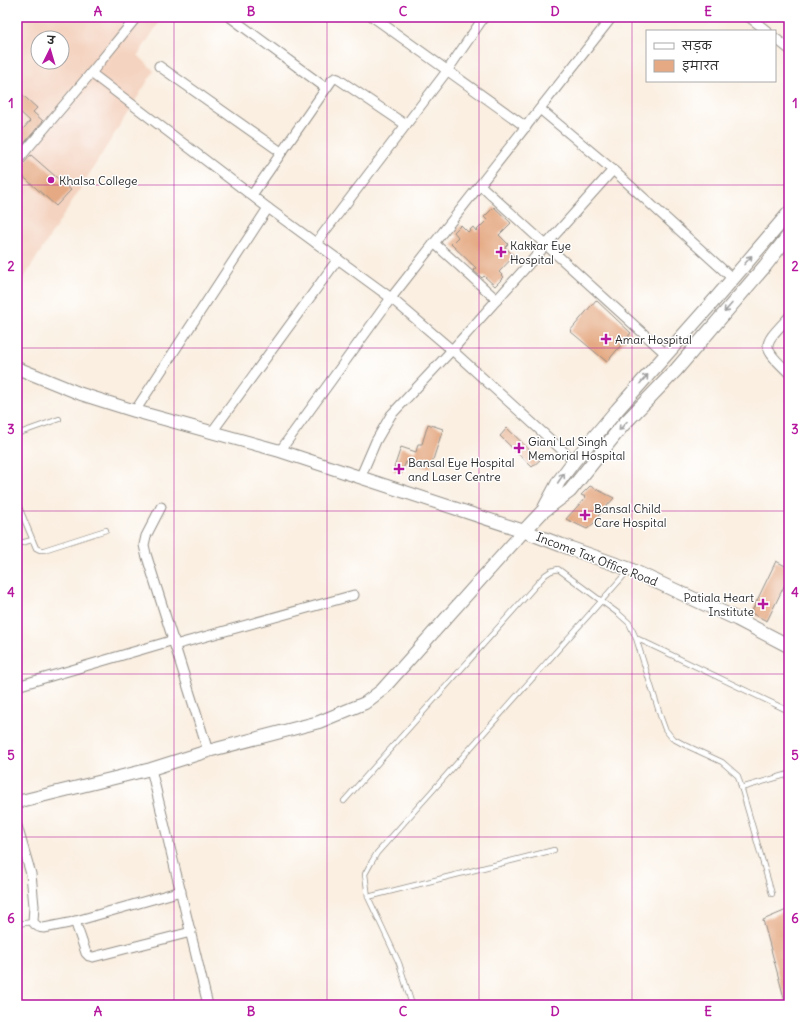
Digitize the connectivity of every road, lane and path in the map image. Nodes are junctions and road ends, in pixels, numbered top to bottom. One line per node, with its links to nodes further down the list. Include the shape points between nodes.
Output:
1 (230, 17): 13 (street)
2 (373, 17): 11 (street)
3 (484, 17): 11 (street)
4 (612, 17): 14 (street)
5 (749, 17): 7 (street)
6 (135, 19): 12 (street)
7 (765, 30)
8 (776, 39): 9 (street)
9 (789, 49)
10 (159, 66): 17 (street)
11 (447, 71): 15 (street); 16 (street)
12 (91, 73): 18 (street); 21 (street)
13 (326, 88): 15 (street, via 332,80 338,79); 17 (street)
14 (540, 108): 16 (street); 19 (street)
15 (406, 125): 25 (street)
16 (526, 127): 20 (street)
17 (281, 152): 21 (street)
18 (17, 161)
19 (613, 170): 27 (street); 29 (street)
20 (480, 185): 26 (street); 27 (street)
21 (252, 195): 22 (street)
22 (268, 208): 25 (street); 37 (street)
23 (789, 213): 29 (main road, one-way to 23)
24 (789, 235): 46 (main road, Income Tax Office Road, one-way to 46, via 676,370 622,426 570,491)
25 (316, 243): 28 (street)
26 (434, 243): 30 (street); 31 (street)
27 (546, 245): 31 (street); 34 (street)
28 (338, 259): 30 (street); 39 (street)
29 (732, 278): 34 (main road)
30 (390, 298): 33 (street); 41 (street)
31 (497, 300): 33 (street)
32 (789, 317): 36 (street, via 770,337 767,346 769,352)
33 (452, 350): 42 (street); 43 (street, via 391,415)
34 (666, 354): 42 (main road, one-way to 34)
35 (17, 368): 37 (street, via 81,394)
36 (789, 373)
37 (135, 411): 39 (street)
38 (59, 419): 40 (lane)
39 (212, 432): 41 (street)
40 (17, 434)
41 (280, 451): 43 (street)
42 (574, 461): 46 (main road, one-way to 42, via 558,481)
43 (360, 478): 48 (street)
44 (17, 502): 49 (lane)
45 (161, 507): 55 (street, via 144,545)
46 (542, 512): 48 (main road, Income Tax Office Road)
47 (106, 530): 49 (lane, via 44,550 36,548)
48 (524, 531): 51 (main road, Income Tax Office Road); 59 (street, via 382,690 365,703 319,722)
49 (32, 540): 50 (lane)
50 (17, 544)
51 (629, 569): 53 (lane); 56 (main road, Income Tax Office Road)
52 (354, 595): 55 (street)
53 (601, 601): 54 (lane, via 629,623); 63 (lane, via 558,569 551,571); 69 (lane, via 378,853 365,874)
54 (636, 638): 58 (lane); 62 (lane, via 660,718 672,738 722,762 738,776)
55 (174, 643): 57 (street); 59 (street)
56 (788, 645)
57 (17, 686)
58 (789, 711)
59 (208, 751): 60 (street)
60 (151, 769): 64 (street); 67 (street)
61 (789, 774): 62 (lane)
62 (741, 788): 68 (lane)
63 (344, 801)
64 (17, 802)
65 (17, 826): 71 (street, via 31,874)
66 (554, 850): 69 (lane)
67 (181, 891): 70 (street); 73 (street)
68 (772, 894)
69 (368, 897): 75 (lane, via 399,963)
70 (75, 921): 71 (street, via 44,928 36,926); 73 (street, via 86,954 93,957)
71 (33, 922): 72 (lane)
72 (17, 924)
73 (191, 932): 74 (street)
74 (208, 1005)
75 (412, 1005)

